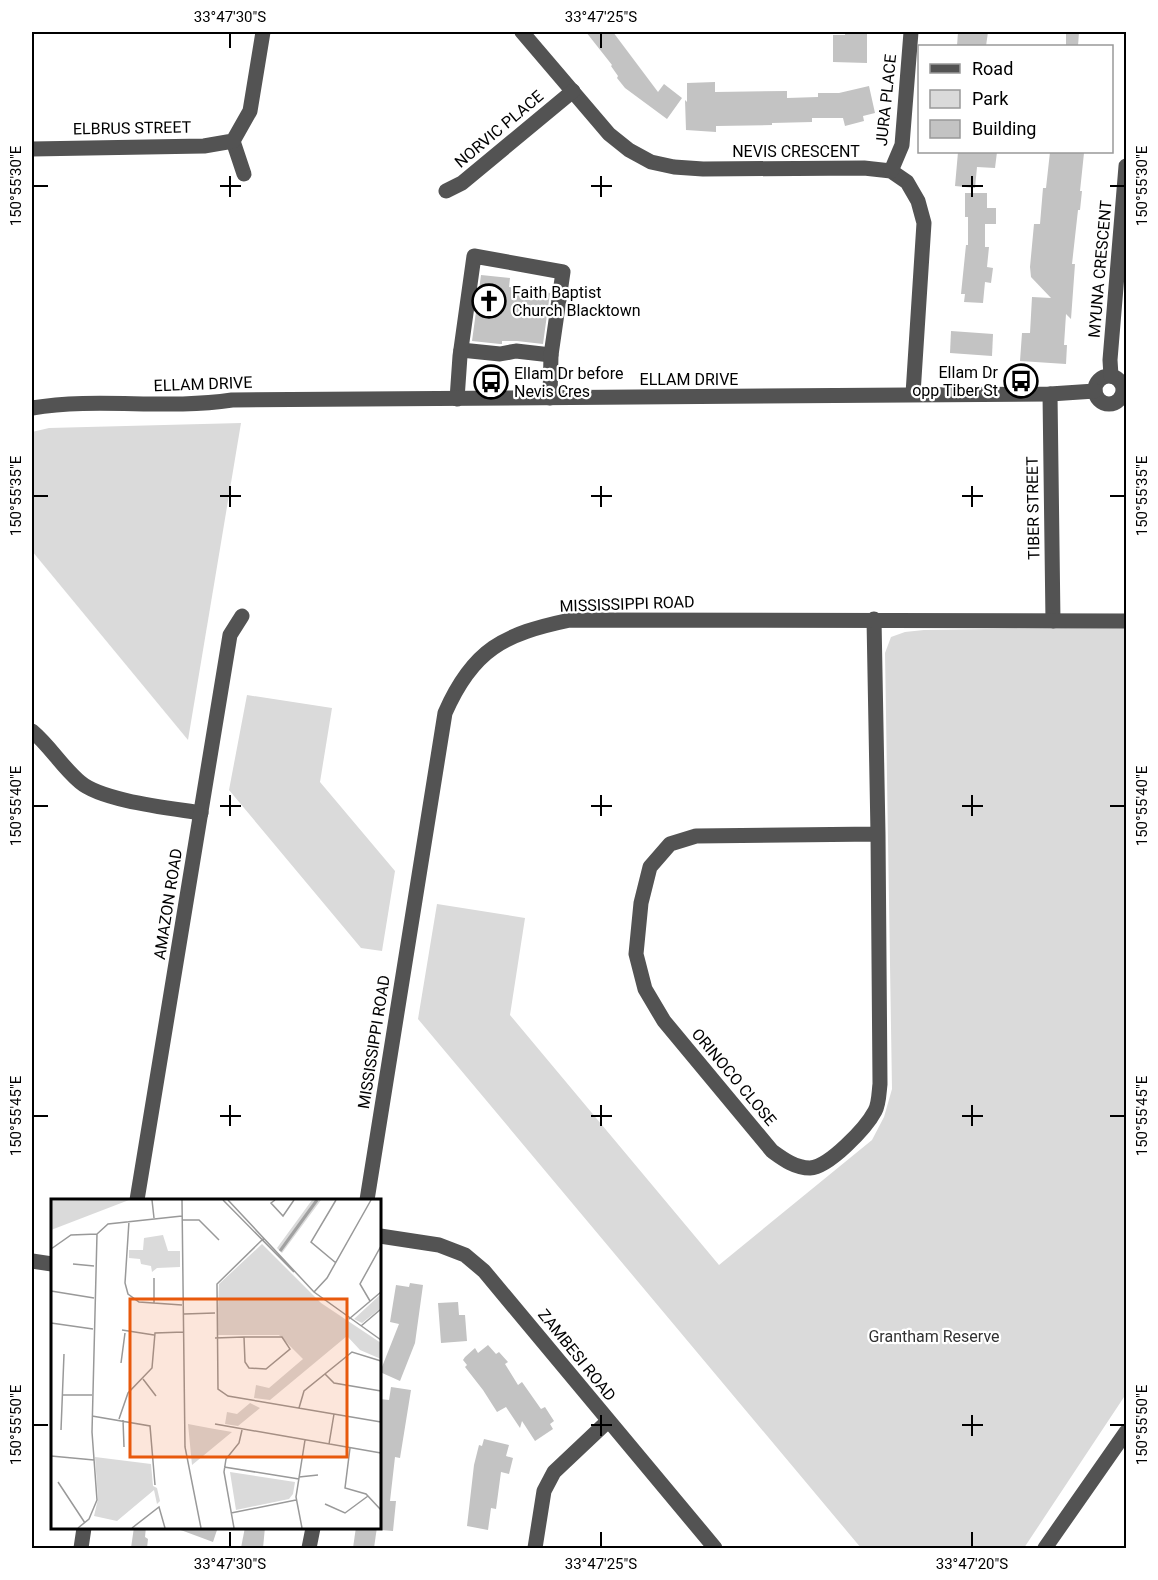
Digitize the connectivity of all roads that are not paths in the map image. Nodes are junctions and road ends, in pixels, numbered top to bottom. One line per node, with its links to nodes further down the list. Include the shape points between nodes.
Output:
1 (262, 32): 5 (street, via 250,111)
2 (522, 32): 4 (street, NEVIS CRESCENT)
3 (910, 32): 8 (street, JURA PLACE, via 902,145)
4 (573, 90): 8 (street, NEVIS CRESCENT, via 609,134 651,162 703,169); 11 (street, NORVIC PLACE, via 462,183)
5 (233, 141): 6 (street, ELBRUS STREET, via 204,146); 10 (street)
6 (32, 149)
7 (1126, 166): 9 (street, MYUNA CRESCENT)
8 (891, 171): 17 (street, via 907,182 924,223)
9 (1126, 173): 14 (street, MYUNA CRESCENT)
10 (244, 174)
11 (446, 191)
12 (461, 350): 13 (street); 13 (street, via 474,256 563,273); 20 (street)
13 (551, 355): 19 (street)
14 (1111, 376): 15 (street, via 1099,380); 16 (street, via 1119,380)
15 (1095, 391): 16 (street, via 1102,403 1110,405); 18 (street, ELLAM DRIVE)
16 (1125, 393)
17 (913, 394): 18 (street, ELLAM DRIVE); 19 (street, ELLAM DRIVE)
18 (1050, 394): 24 (street, TIBER STREET)
19 (550, 398): 20 (street, ELLAM DRIVE)
20 (457, 399): 21 (street, ELLAM DRIVE, via 82,403)
21 (32, 408)
22 (242, 615): 27 (street, AMAZON ROAD, via 230,635)
23 (874, 619): 24 (street, MISSISSIPPI ROAD); 28 (street, ORINOCO CLOSE); 30 (street, MISSISSIPPI ROAD, via 570,620 502,641 473,666 445,713)
24 (1053, 621): 25 (street, MISSISSIPPI ROAD)
25 (1126, 621)
26 (32, 731): 27 (street, via 80,783 103,795)
27 (201, 813): 29 (street, AMAZON ROAD)
28 (878, 834): 28 (street, ORINOCO CLOSE, via 877,1109 864,1128 829,1160 811,1168 791,1164 772,1151 750,1125 664,1021 645,989 636,954 641,903 650,867 670,844 696,836)
29 (137, 1199)
30 (366, 1199)
31 (381, 1236): 34 (street, ZAMBESI ROAD, via 439,1245 465,1255 484,1271)
32 (32, 1261): 33 (street)
33 (51, 1264)
34 (608, 1421): 40 (street, via 554,1472 544,1491); 41 (street, ZAMBESI ROAD)
35 (1126, 1432): 42 (street)
36 (84, 1529): 38 (street)
37 (313, 1529): 39 (street)
38 (81, 1548)
39 (309, 1548)
40 (534, 1548)
41 (715, 1548)
42 (1045, 1548)

